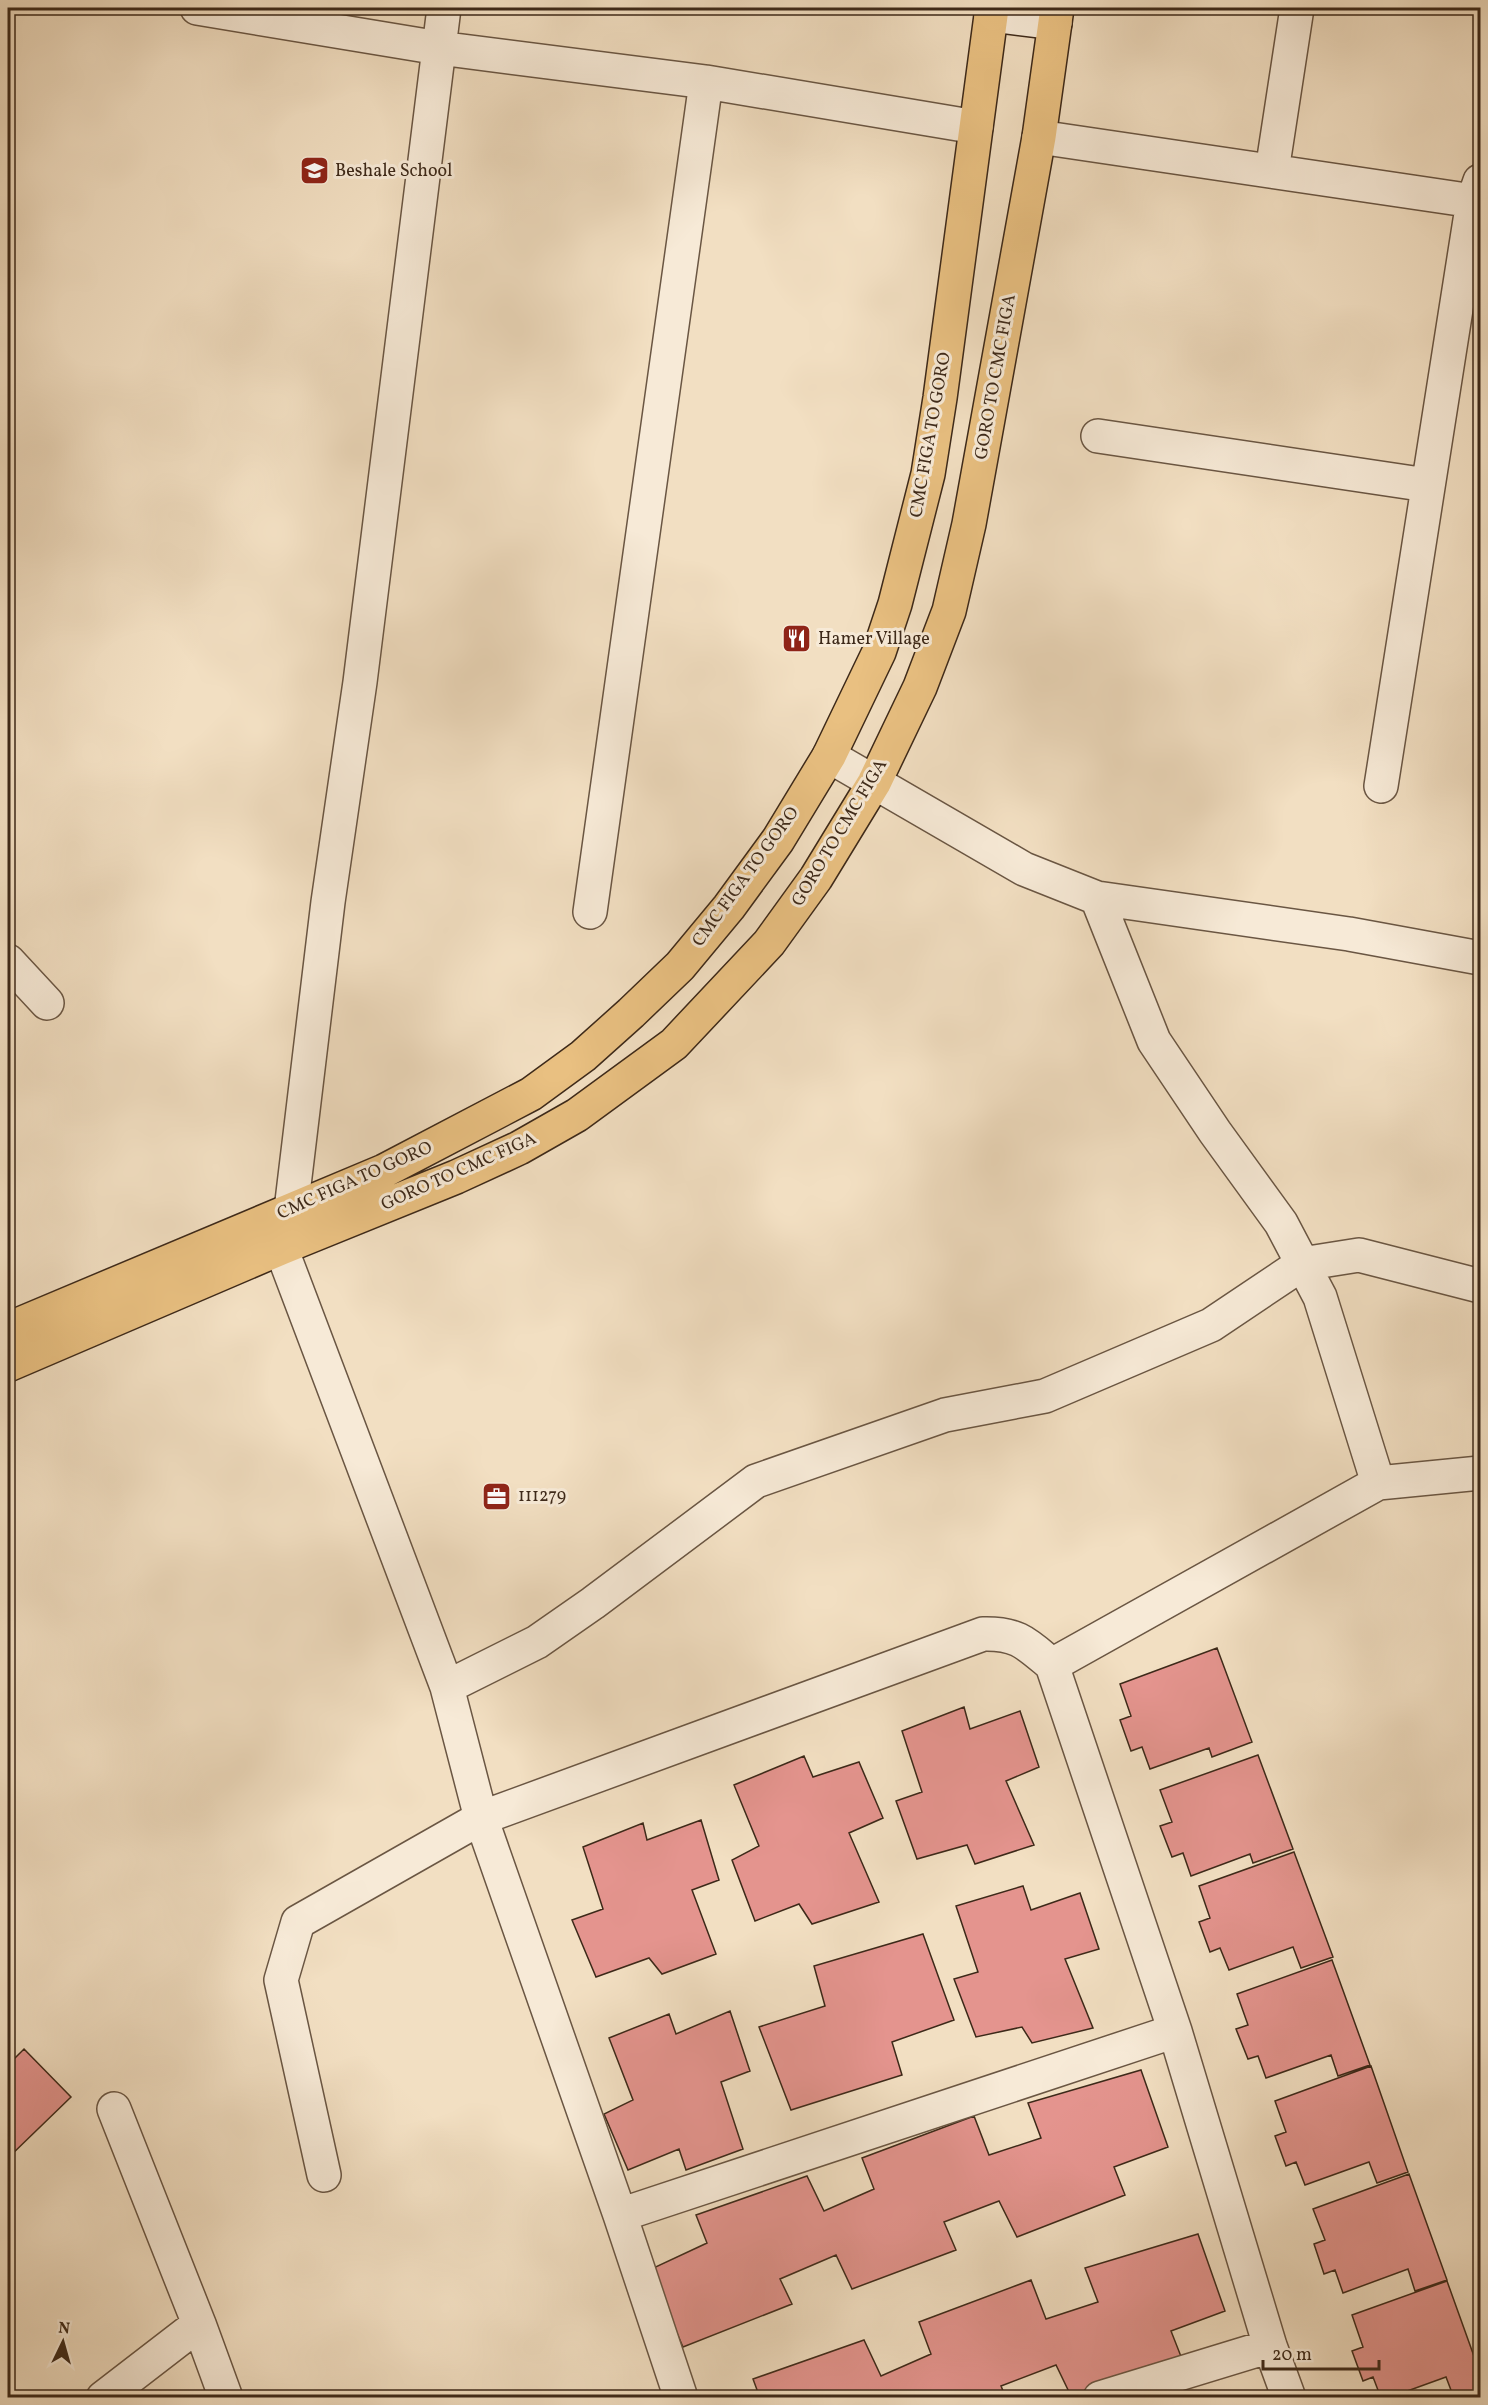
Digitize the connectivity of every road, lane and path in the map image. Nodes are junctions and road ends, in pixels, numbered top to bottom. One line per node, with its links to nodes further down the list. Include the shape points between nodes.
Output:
1 (197, 8): 6 (street)
2 (444, 8): 6 (street)
3 (1297, 8): 10 (street)
4 (991, 11): 5 (street); 8 (main road, CMC FIGA TO GORO)
5 (1056, 15): 9 (main road, GORO TO CMC FIGA)
6 (439, 48): 7 (street); 22 (street)
7 (706, 82): 8 (street); 18 (street)
8 (976, 127): 14 (main road, CMC FIGA TO GORO, via 928,474 879,652)
9 (1039, 137): 10 (street); 15 (main road, GORO TO CMC FIGA, via 969,524 949,611 920,687)
10 (1272, 171): 11 (street)
11 (1478, 194): 13 (street)
12 (1098, 436): 13 (street)
13 (1427, 485): 16 (street)
14 (829, 756): 15 (street); 22 (main road, CMC FIGA TO GORO, via 778,840 729,907 680,966 583,1056 531,1094 450,1137 384,1171)
15 (874, 783): 17 (street, via 1024,869); 23 (main road, GORO TO CMC FIGA, via 816,878 769,943 674,1044 576,1115 519,1148)
16 (1381, 786)
17 (1097, 898): 19 (street, via 1348,934); 24 (street, via 1154,1041 1281,1223)
18 (590, 912)
19 (1480, 958)
20 (8, 961): 21 (street)
21 (47, 1003)
22 (291, 1210): 26 (main road, CMC FIGA TO GORO)
23 (296, 1243): 27 (main road, GORO TO CMC FIGA); 31 (street)
24 (1302, 1264): 25 (street, via 1359,1255); 29 (street, via 1320,1297); 31 (street, via 1211,1325 1045,1396 945,1415 756,1480 537,1642)
25 (1480, 1286)
26 (8, 1329)
27 (8, 1365)
28 (1480, 1473): 29 (street)
29 (1378, 1483): 30 (street)
30 (1052, 1665): 32 (street, via 1006,1634 983,1634); 33 (street)
31 (447, 1687): 32 (street)
32 (481, 1818): 35 (street, via 298,1922 281,1980); 36 (street)
33 (1175, 2031): 36 (street); 38 (street)
34 (114, 2109): 37 (street)
35 (324, 2175)
36 (620, 2215): 41 (street)
37 (199, 2324): 39 (street); 40 (street)
38 (1270, 2346): 42 (street); 43 (street)
39 (104, 2397)
40 (225, 2397)
41 (681, 2397)
42 (1100, 2397)
43 (1289, 2397)

